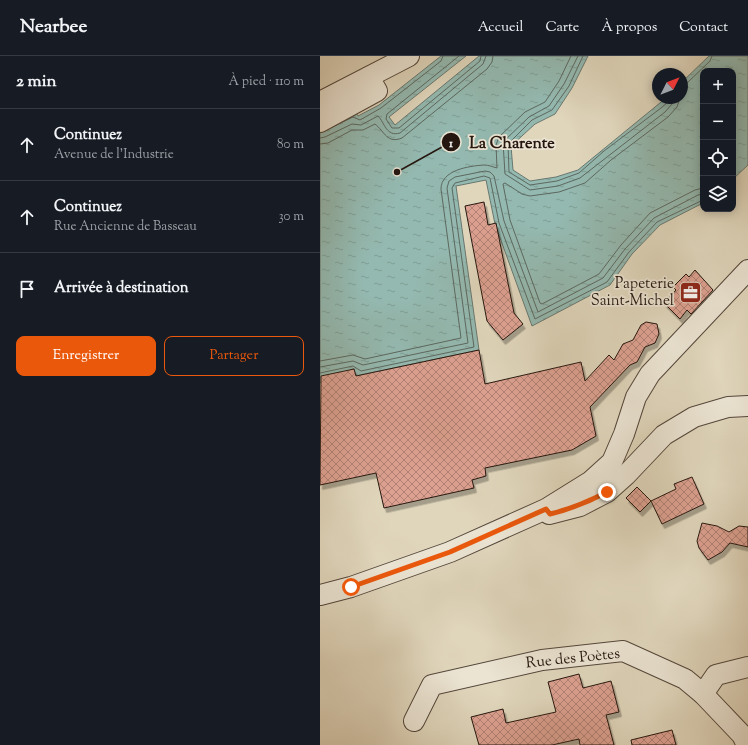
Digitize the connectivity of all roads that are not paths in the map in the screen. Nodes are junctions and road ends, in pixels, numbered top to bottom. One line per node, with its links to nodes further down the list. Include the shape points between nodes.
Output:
1 (409, 56): 2 (street)
2 (369, 77): 3 (street); 4 (street, via 377,90)
3 (320, 102)
4 (320, 122)
5 (748, 270): 7 (street, via 650,374 636,397 612,462 591,481)
6 (748, 406): 7 (street, via 728,407 694,417 664,435 607,492 580,506 550,514)
7 (546, 509): 8 (street, via 450,552 351,587)
8 (320, 595)
9 (748, 667): 10 (street, via 716,675)
10 (704, 694): 11 (street, Rue des Poètes, via 685,679 623,651 542,660 432,685); 12 (street, Rue des Poètes)
11 (414, 721)
12 (746, 737)

